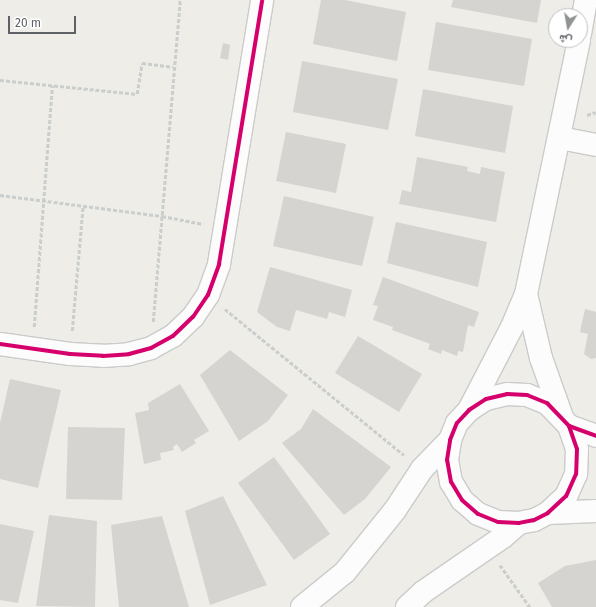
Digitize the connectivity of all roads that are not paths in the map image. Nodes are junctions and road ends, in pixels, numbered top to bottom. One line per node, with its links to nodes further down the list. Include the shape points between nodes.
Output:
1 (262, 0): 6 (street, via 219,264 208,295 193,317 174,336 151,348 129,354 70,354)
2 (577, 48): 3 (street)
3 (560, 138): 4 (street); 5 (street)
4 (596, 145)
5 (526, 294): 7 (street); 8 (street, via 541,358)
6 (0, 344)
7 (469, 410): 8 (street, via 486,399 506,394 527,395 540,401); 10 (street, via 457,423)
8 (566, 421): 9 (street); 12 (street, via 577,449 576,474 566,496)
9 (596, 436)
10 (450, 440): 13 (street, via 447,460 451,482 462,500 478,514 498,522); 14 (street, via 422,469 395,510 345,572)
11 (596, 511): 12 (street)
12 (548, 513): 13 (street)
13 (519, 524): 15 (street, via 452,571)
14 (302, 607)
15 (407, 607)

